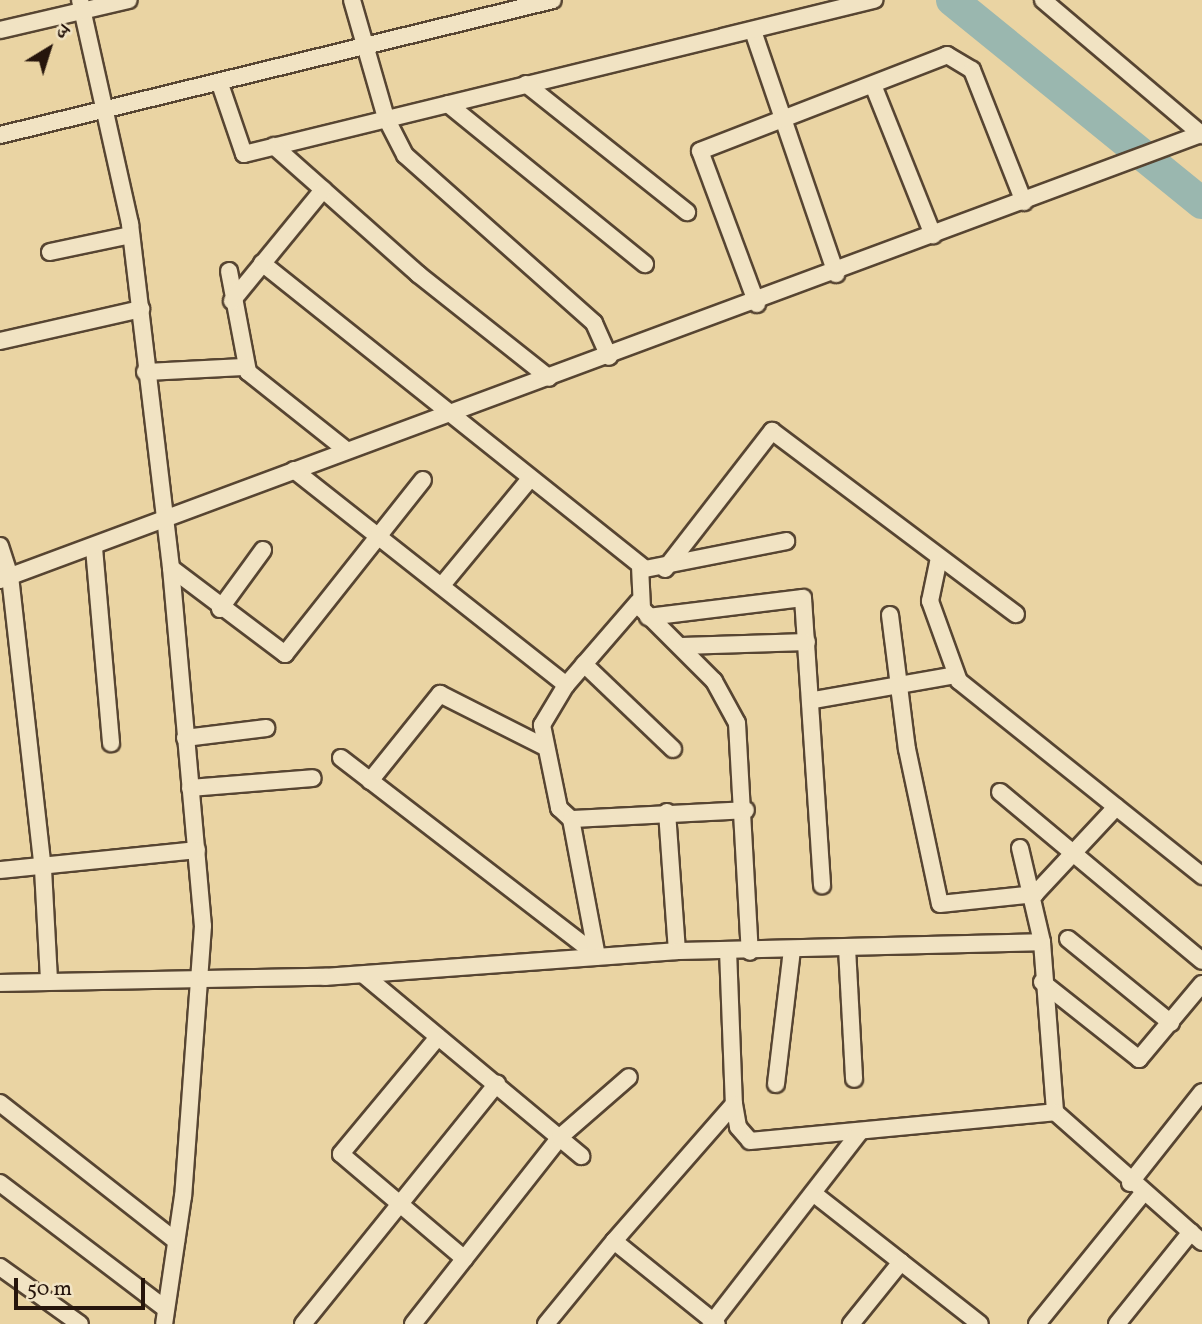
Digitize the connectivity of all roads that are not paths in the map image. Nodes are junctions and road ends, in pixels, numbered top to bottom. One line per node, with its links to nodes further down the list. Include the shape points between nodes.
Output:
1 (129, 0): 6 (street)
2 (352, 0): 9 (street)
3 (553, 0): 9 (street)
4 (874, 0): 8 (street)
5 (1043, 0): 18 (street)
6 (81, 6): 7 (street); 14 (street)
7 (0, 30)
8 (753, 31): 11 (street); 16 (street)
9 (363, 46): 10 (street); 15 (street)
10 (220, 84): 14 (street); 19 (street, via 240,152)
11 (526, 84): 13 (street); 22 (street)
12 (873, 85): 16 (street); 21 (street, via 947,55 966,61); 24 (street)
13 (448, 104): 15 (street); 27 (street)
14 (107, 113): 17 (street); 23 (street)
15 (386, 118): 19 (street); 34 (street, via 396,143 421,171 594,323)
16 (781, 121): 29 (street); 31 (street, via 698,155)
17 (0, 135)
18 (1201, 135): 21 (street)
19 (275, 146): 20 (street)
20 (323, 190): 26 (street); 37 (street)
21 (1024, 202): 24 (street)
22 (687, 212)
23 (131, 235): 25 (street); 32 (street)
24 (933, 235): 29 (street)
25 (50, 252)
26 (262, 263): 30 (street); 38 (street)
27 (645, 264)
28 (229, 271): 30 (street)
29 (836, 274): 31 (street)
30 (232, 301): 35 (street)
31 (757, 304): 34 (street)
32 (141, 309): 33 (street); 36 (street)
33 (0, 341)
34 (609, 357): 37 (street)
35 (245, 367): 36 (street); 39 (street)
36 (145, 372): 43 (street)
37 (549, 378): 38 (street)
38 (443, 412): 39 (street); 41 (street)
39 (346, 450): 40 (street)
40 (295, 470): 43 (street); 44 (street)
41 (530, 479): 50 (street); 54 (street)
42 (423, 480): 44 (street)
43 (163, 524): 47 (street); 51 (street)
44 (379, 537): 54 (street); 56 (street, via 285,654)
45 (786, 541): 52 (street)
46 (0, 547): 53 (street)
47 (94, 548): 53 (street); 69 (street)
48 (263, 550): 56 (street)
49 (939, 558): 52 (street, via 772,431); 57 (street); 63 (street, via 930,601)
50 (640, 566): 52 (street); 55 (street)
51 (171, 568): 56 (street); 68 (street)
52 (665, 569)
53 (5, 578): 84 (street)
54 (443, 584): 65 (street)
55 (638, 602): 59 (street); 62 (street)
56 (220, 609)
57 (1016, 614)
58 (890, 615): 64 (street)
59 (648, 617): 60 (street, via 799,596); 61 (street)
60 (807, 642): 61 (street); 66 (street)
61 (682, 646): 78 (street, via 732,709)
62 (584, 664): 65 (street); 71 (street)
63 (956, 675): 64 (street); 77 (street)
64 (896, 684): 66 (street); 88 (street, via 937,900 949,906)
65 (566, 685): 70 (street, via 542,725)
66 (814, 700): 87 (street)
67 (266, 728): 68 (street)
68 (185, 738): 75 (street)
69 (111, 743)
70 (543, 746): 74 (street, via 440,694); 80 (street, via 559,808)
71 (673, 749)
72 (341, 758): 74 (street)
73 (313, 778): 75 (street)
74 (370, 781): 96 (street)
75 (190, 788): 82 (street)
76 (1000, 792): 83 (street)
77 (1116, 807): 83 (street); 86 (street)
78 (746, 810): 79 (street); 95 (street)
79 (667, 812): 80 (street); 94 (street)
80 (571, 819): 96 (street)
81 (1020, 848): 88 (street)
82 (197, 850): 84 (street); 99 (street)
83 (1074, 853): 88 (street); 97 (street)
84 (43, 869): 85 (street); 100 (street)
85 (0, 870)
86 (1202, 876)
87 (822, 885)
88 (1035, 894): 90 (street)
89 (1068, 939): 104 (street)
90 (1042, 942): 91 (street); 101 (street)
91 (847, 948): 93 (street); 107 (street)
92 (728, 950): 94 (street); 95 (street); 112 (street)
93 (792, 950): 95 (street); 109 (street)
94 (677, 951): 96 (street)
95 (750, 952)
96 (597, 957): 98 (street)
97 (1202, 961)
98 (364, 975): 99 (street); 105 (street)
99 (200, 979): 100 (street); 122 (street)
100 (48, 981): 102 (street)
101 (1042, 982): 104 (street, via 1135,1059 1148,1055); 113 (street)
102 (0, 983)
103 (1202, 984): 104 (street)
104 (1171, 1023)
105 (438, 1037): 108 (street); 120 (street, via 342,1148 344,1159)
106 (629, 1077): 115 (street)
107 (854, 1079)
108 (497, 1084): 115 (street); 120 (street)
109 (776, 1084)
110 (1202, 1092): 118 (street)
111 (0, 1102): 122 (street)
112 (734, 1104): 114 (street, via 737,1127 750,1141); 123 (street)
113 (1055, 1112): 114 (street); 118 (street)
114 (859, 1133): 119 (street)
115 (560, 1137): 116 (street); 124 (street)
116 (581, 1156)
117 (0, 1183): 127 (street)
118 (1136, 1188): 121 (street); 135 (street)
119 (813, 1193): 125 (street); 128 (street)
120 (398, 1203): 124 (street); 130 (street)
121 (1197, 1237): 136 (street)
122 (176, 1241): 127 (street)
123 (614, 1241): 128 (street); 132 (street)
124 (465, 1259): 131 (street)
125 (901, 1262): 133 (street); 134 (street)
126 (0, 1267): 129 (street)
127 (165, 1317)
128 (714, 1323)
129 (80, 1324)
130 (303, 1324)
131 (414, 1324)
132 (545, 1324)
133 (851, 1324)
134 (980, 1324)
135 (1037, 1324)
136 (1117, 1324)

